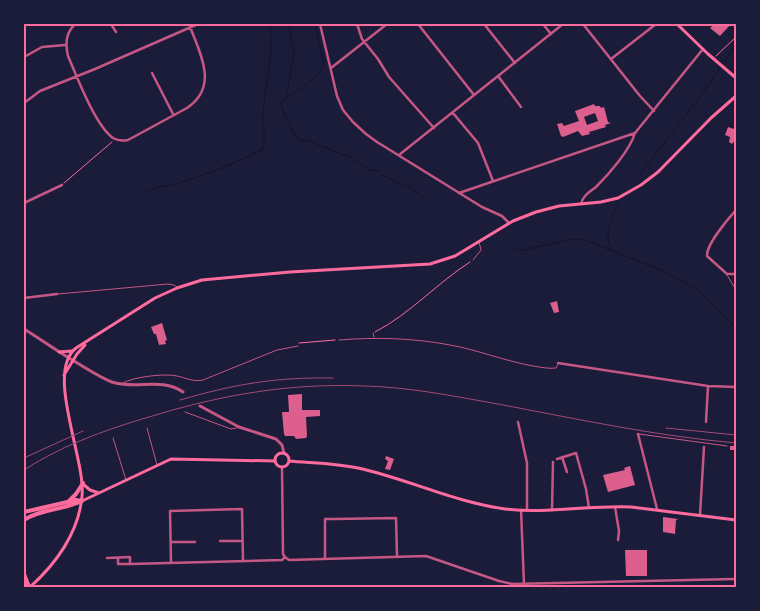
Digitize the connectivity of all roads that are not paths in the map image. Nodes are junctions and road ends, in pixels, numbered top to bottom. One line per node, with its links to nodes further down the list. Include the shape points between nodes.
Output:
1 (75, 24): 18 (street)
2 (111, 24): 15 (street)
3 (198, 24): 14 (street)
4 (320, 24): 23 (street)
5 (357, 24): 17 (street)
6 (387, 24): 17 (street)
7 (418, 24): 28 (street)
8 (484, 24): 22 (street)
9 (543, 24): 16 (street)
10 (563, 24): 16 (street)
11 (583, 24): 21 (street)
12 (656, 24): 21 (street)
13 (677, 24): 19 (main road)
14 (189, 26): 25 (street); 34 (street, via 201,58 205,84 196,102)
15 (116, 32)
16 (551, 34): 22 (street)
17 (365, 41): 23 (street); 35 (street, via 400,91)
18 (65, 44): 20 (street, via 42,48); 25 (street)
19 (703, 49): 27 (main road); 33 (street)
20 (24, 57)
21 (612, 59): 33 (street)
22 (515, 63): 26 (street)
23 (330, 68): 37 (street, via 343,110 366,134)
24 (152, 73): 34 (street)
25 (78, 76): 30 (street, via 40,91); 34 (street, via 94,116 114,139 128,140)
26 (498, 76): 28 (street); 31 (street)
27 (735, 76)
28 (474, 95): 32 (street)
29 (736, 96): 42 (main road, via 704,124 666,166 641,185 612,200)
30 (24, 103)
31 (522, 107)
32 (453, 112): 35 (street); 38 (street, via 478,143)
33 (654, 112): 36 (street)
34 (173, 114)
35 (434, 128): 37 (street)
36 (635, 133): 38 (street); 42 (street, via 612,169 586,194)
37 (399, 155): 40 (street)
38 (492, 181): 40 (street)
39 (62, 185): 41 (street)
40 (458, 193): 44 (street)
41 (24, 202)
42 (581, 204): 44 (main road, via 544,209)
43 (736, 210): 47 (street, via 706,254)
44 (510, 223): 45 (main road)
45 (479, 242): 46 (lane, via 481,250); 49 (main road, via 455,256 430,264 216,278)
46 (473, 260)
47 (727, 274): 48 (street); 50 (lane)
48 (736, 274)
49 (177, 288): 51 (lane, via 168,284); 57 (main road, via 145,303)
50 (736, 290)
51 (57, 294): 52 (street)
52 (24, 298)
53 (24, 328): 60 (street)
54 (373, 333): 55 (lane)
55 (374, 338): 56 (lane); 63 (lane, via 450,345 520,364 556,368)
56 (339, 340)
57 (89, 341): 59 (main road); 62 (main road)
58 (298, 346): 65 (lane, via 277,350 203,380 165,375 137,378)
59 (73, 351): 60 (main road); 61 (main road)
60 (59, 352): 61 (street)
61 (69, 358): 62 (street); 64 (main road)
62 (73, 361): 64 (main road); 65 (street)
63 (558, 363): 66 (street)
64 (64, 375): 89 (main road, via 64,391)
65 (121, 384): 68 (street, via 163,383)
66 (708, 386): 67 (street); 72 (street)
67 (736, 387)
68 (183, 392)
69 (200, 406): 73 (street)
70 (185, 412): 73 (lane, via 234,429)
71 (518, 422): 96 (street, via 527,463)
72 (706, 422)
73 (240, 427): 79 (street, via 276,439)
74 (147, 428): 85 (lane)
75 (638, 434): 77 (lane); 98 (street)
76 (113, 438): 88 (lane)
77 (727, 446)
78 (704, 447): 100 (street)
79 (284, 452): 82 (main road); 83 (main road)
80 (562, 457): 81 (street); 87 (street); 94 (street, via 576,452)
81 (557, 459)
82 (276, 461): 85 (main road, via 179,458); 86 (main road)
83 (289, 461): 86 (main road); 95 (main road, via 349,466 466,501)
84 (552, 462): 97 (street)
85 (157, 465): 88 (main road)
86 (282, 467): 111 (street)
87 (568, 472)
88 (126, 480): 90 (main road)
89 (83, 483): 90 (main road, via 90,490); 91 (highway); 92 (main road)
90 (99, 492): 92 (main road)
91 (68, 501): 92 (highway); 99 (highway)
92 (82, 501): 101 (highway); 119 (main road, via 73,531 62,550 50,568)
93 (615, 506): 94 (main road); 98 (main road); 103 (street)
94 (589, 508): 97 (main road)
95 (521, 510): 96 (main road); 118 (street)
96 (527, 510): 97 (main road)
97 (552, 510)
98 (657, 510): 100 (main road)
99 (24, 512)
100 (700, 515): 102 (main road)
101 (24, 520)
102 (736, 520)
103 (618, 540)
104 (220, 541): 105 (street)
105 (242, 541): 106 (street, via 242,509 170,511); 113 (street)
106 (171, 542): 107 (street); 114 (street)
107 (195, 542)
108 (397, 556): 112 (street); 112 (street, via 396,518 325,519); 118 (street, via 426,556 499,581)
109 (107, 558): 110 (street)
110 (118, 558): 115 (street, via 118,564); 115 (street, via 130,557)
111 (285, 558): 112 (street); 113 (street)
112 (325, 558)
113 (243, 561): 114 (street)
114 (172, 563): 115 (street)
115 (130, 564)
116 (24, 576): 119 (highway)
117 (734, 578): 118 (street)
118 (524, 584)
119 (30, 587)

